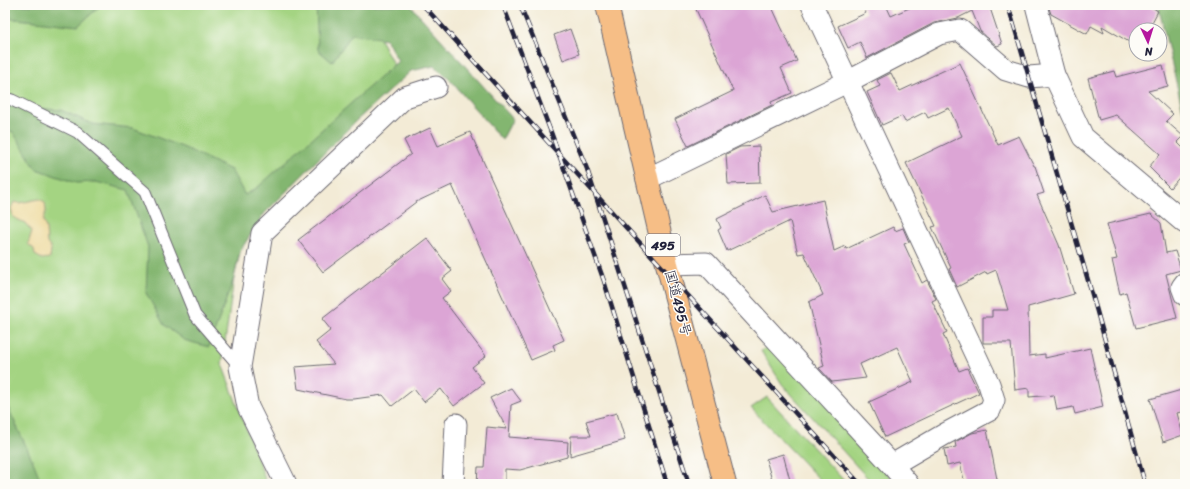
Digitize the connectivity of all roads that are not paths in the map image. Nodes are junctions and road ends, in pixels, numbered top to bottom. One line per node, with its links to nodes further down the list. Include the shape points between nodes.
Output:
1 (607, 5): 8 (highway, 国道495号 / 495)
2 (812, 5): 5 (street)
3 (1036, 5): 4 (street)
4 (1054, 75): 5 (street, via 1028,77 1006,70 960,30 939,34); 9 (street, via 1083,137)
5 (847, 82): 8 (street); 15 (street, via 989,384 994,400 990,410)
6 (436, 86): 13 (street, via 405,97 262,233)
7 (5, 98): 13 (lane, via 77,132 145,192 194,315)
8 (648, 179): 10 (highway, 国道495号 / 495)
9 (1185, 223)
10 (667, 264): 15 (street, via 706,264); 18 (highway, 国道495号 / 495)
11 (1185, 283): 12 (street, via 1182,287)
12 (1185, 295)
13 (240, 367): 16 (street, via 248,407)
14 (456, 424): 17 (street)
15 (892, 465): 19 (street)
16 (286, 484)
17 (453, 484)
18 (725, 484)
19 (908, 484)

